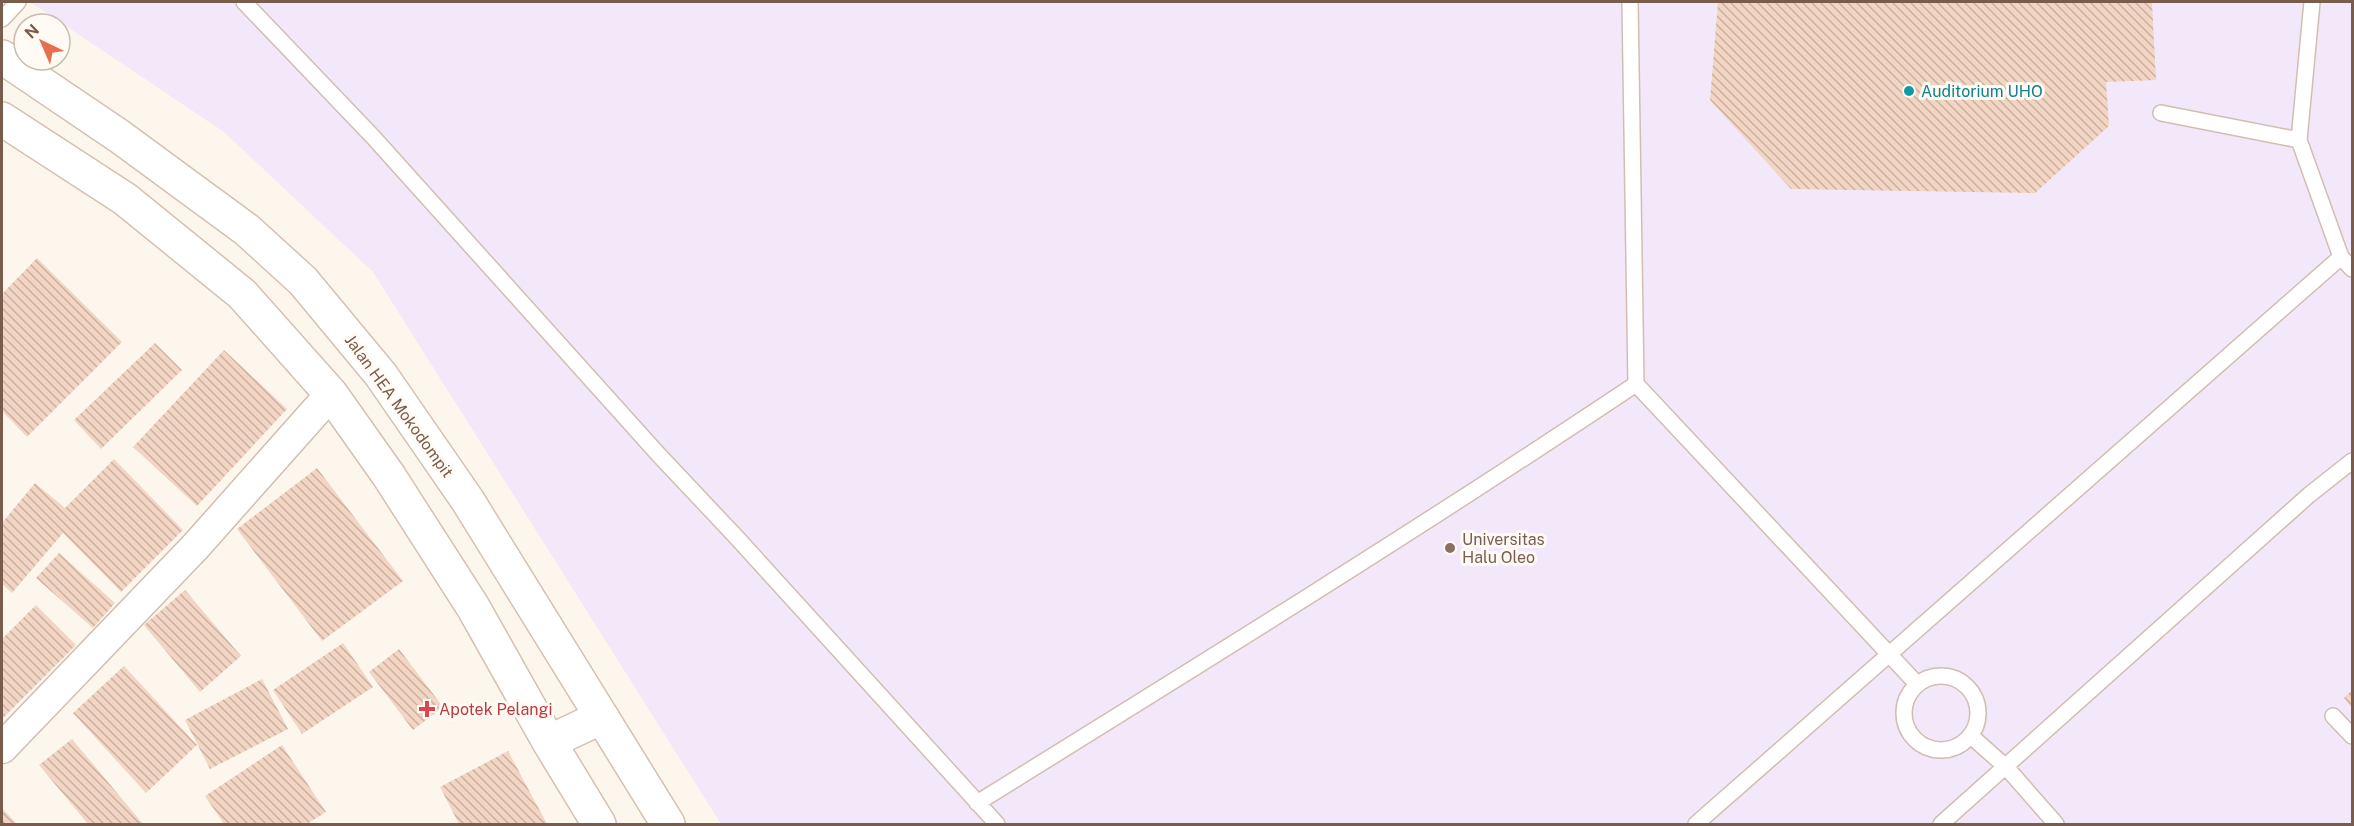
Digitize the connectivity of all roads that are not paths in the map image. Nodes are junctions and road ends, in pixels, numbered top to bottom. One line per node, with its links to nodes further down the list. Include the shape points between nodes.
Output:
1 (18, 2): 5 (lane)
2 (244, 2): 24 (lane, via 374,138)
3 (1630, 2): 12 (lane)
4 (2312, 2): 9 (lane)
5 (2, 19)
6 (2, 57): 18 (street, Jalan HEA Mokodompit, via 138,149 247,230 303,280 381,375 461,491)
7 (2161, 113): 9 (lane)
8 (2, 119): 13 (street, via 125,199 242,294)
9 (2300, 140): 10 (lane)
10 (2341, 257): 11 (lane); 15 (lane)
11 (2352, 269)
12 (1636, 384): 15 (lane); 24 (lane, via 1318,592)
13 (331, 394): 21 (street, via 473,607); 22 (street, via 196,546)
14 (2352, 461): 23 (lane, via 2309,495)
15 (1890, 655): 16 (lane); 28 (lane)
16 (1917, 684): 19 (lane, via 1937,675 1958,679 1974,694 1979,715); 19 (lane, via 1905,702 1904,723 1914,741 1934,751 1954,749)
17 (2333, 716): 20 (lane)
18 (602, 717): 21 (street); 26 (street, Jalan HEA Mokodompit)
19 (1971, 736): 23 (lane)
20 (2352, 736)
21 (549, 742): 25 (street)
22 (2, 747)
23 (2007, 768): 29 (lane); 30 (lane)
24 (977, 803): 27 (lane)
25 (599, 825)
26 (668, 825)
27 (997, 825)
28 (1696, 825)
29 (1941, 825)
30 (2056, 825)

